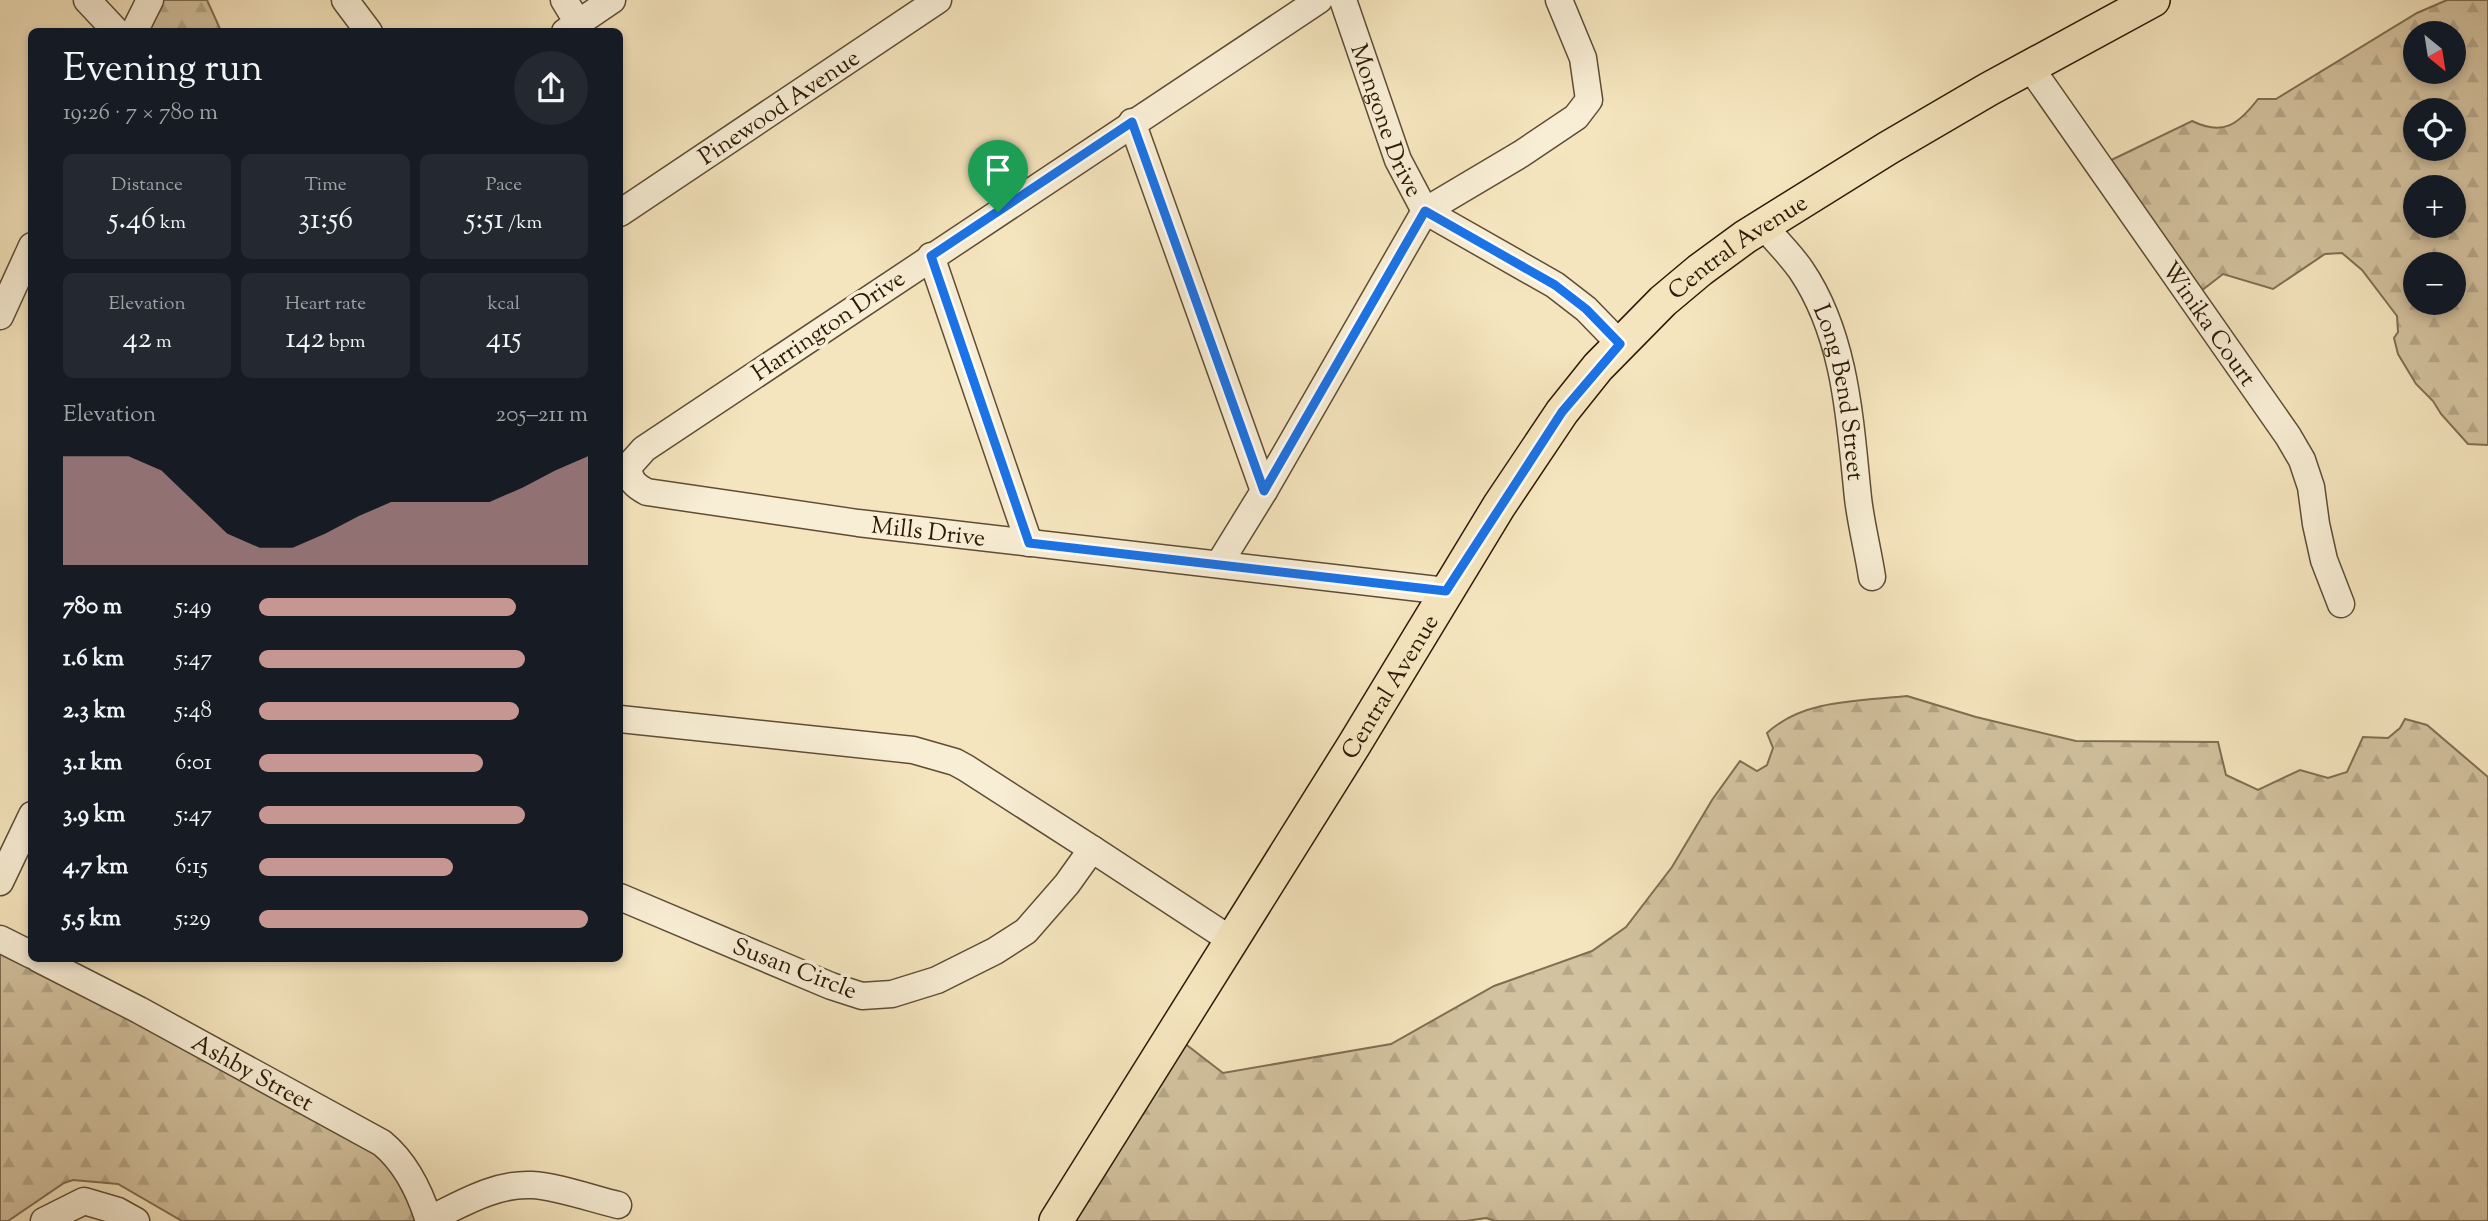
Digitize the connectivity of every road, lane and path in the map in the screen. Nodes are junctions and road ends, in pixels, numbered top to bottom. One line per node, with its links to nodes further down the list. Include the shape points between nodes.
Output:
1 (87, 0): 12 (street)
2 (150, 0): 13 (street)
3 (345, 0): 14 (street)
4 (564, 0): 11 (street)
5 (612, 0): 11 (street)
6 (938, 0): 17 (street, Pinewood Avenue)
7 (1319, 0): 16 (street, Harrington Drive)
8 (1343, 0): 18 (street, Mongone Drive, via 1398,160)
9 (1559, 0): 18 (street, via 1583,58 1589,100 1576,117 1532,147)
10 (2153, 0): 15 (main road, Central Avenue)
11 (572, 27)
12 (113, 28)
13 (136, 28)
14 (366, 28)
15 (2030, 67): 19 (main road, Central Avenue); 30 (street, Winika Court, via 2302,460 2324,560)
16 (1132, 122): 21 (street, Harrington Drive); 25 (street)
17 (623, 211)
18 (1425, 211): 23 (street, Mongone Drive, via 1555,285); 25 (street)
19 (1763, 225): 23 (main road, Central Avenue, via 1700,270); 28 (street, Long Bend Street, via 1801,271 1836,346)
20 (28, 255): 22 (street)
21 (931, 256): 24 (street, Harrington Drive, via 644,449 628,467); 26 (street)
22 (0, 316)
23 (1620, 344): 29 (main road, Central Avenue, via 1562,412)
24 (629, 474): 26 (street, Mills Drive, via 636,487 648,492)
25 (1264, 491): 27 (street)
26 (1029, 543): 27 (street, Mills Drive)
27 (1219, 564): 29 (street, Mills Drive)
28 (1872, 578)
29 (1446, 591): 37 (main road, Central Avenue)
30 (2341, 604)
31 (623, 719): 33 (street, via 913,750 966,768)
32 (28, 823): 34 (street)
33 (1092, 849): 35 (street, Susan Circle, via 1026,932 937,980 882,995 862,996 831,986); 37 (street)
34 (0, 881)
35 (623, 898)
36 (0, 939): 38 (street)
37 (1231, 940): 44 (main road, Central Avenue)
38 (28, 953)
39 (45, 962): 41 (street, Ashby Street, via 382,1143 397,1156)
40 (618, 1205): 41 (street, via 518,1185 487,1193)
41 (428, 1220)
42 (44, 1221): 43 (street, via 84,1201)
43 (136, 1221)
44 (1056, 1221)

